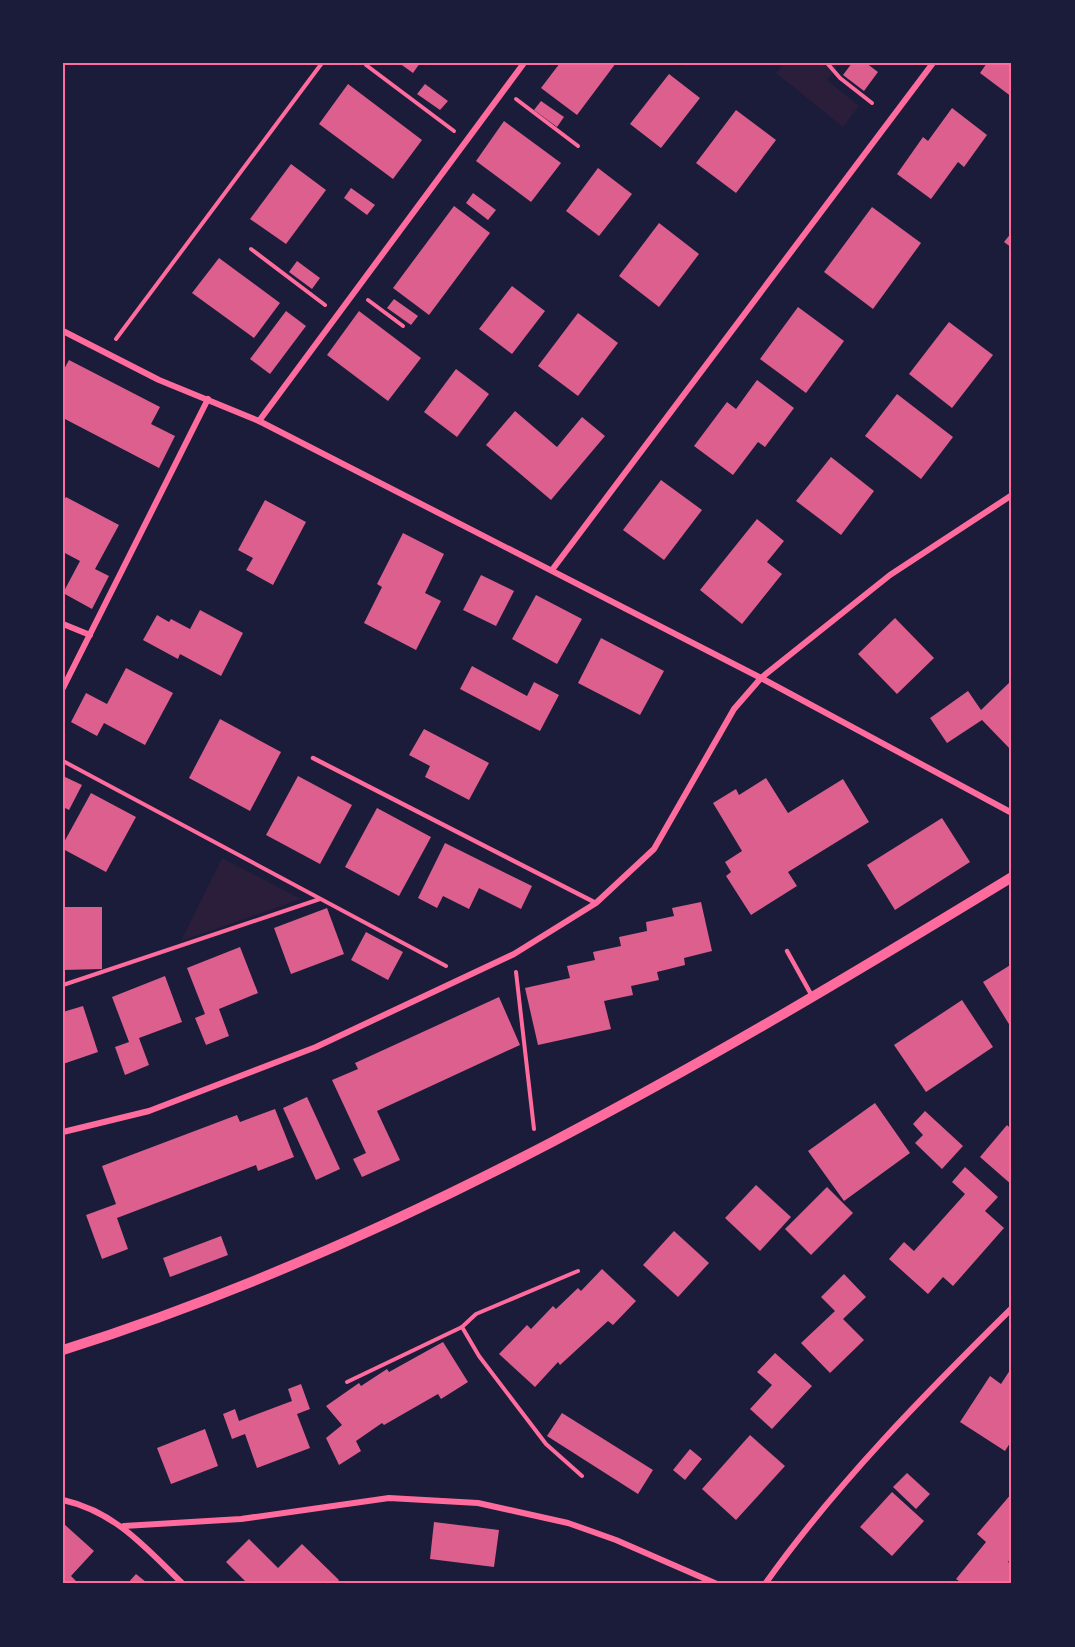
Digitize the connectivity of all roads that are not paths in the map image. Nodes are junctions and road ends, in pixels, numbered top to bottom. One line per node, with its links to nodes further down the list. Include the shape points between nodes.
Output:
1 (524, 63): 5 (street)
2 (933, 63): 7 (street)
3 (63, 331): 4 (street, via 159,380)
4 (208, 399): 5 (street); 9 (street)
5 (259, 421): 7 (street, via 443,518)
6 (1012, 495): 10 (street, via 890,575)
7 (552, 570): 10 (street)
8 (63, 624): 9 (street)
9 (90, 635): 11 (street)
10 (761, 678): 13 (street); 15 (street, via 734,709 654,849)
11 (63, 687)
12 (313, 758): 15 (lane)
13 (1012, 813)
14 (1012, 877): 17 (street)
15 (596, 903): 18 (street, via 514,954 316,1047 149,1111)
16 (788, 951): 17 (lane)
17 (813, 998): 20 (street, via 542,1148 281,1270 121,1332)
18 (63, 1132)
19 (1012, 1308): 25 (street, via 804,1529)
20 (63, 1350)
21 (63, 1500): 22 (street, via 81,1504)
22 (124, 1526): 23 (street); 24 (street, via 241,1519 390,1498 478,1503 568,1523)
23 (183, 1584)
24 (717, 1584)
25 (765, 1584)

